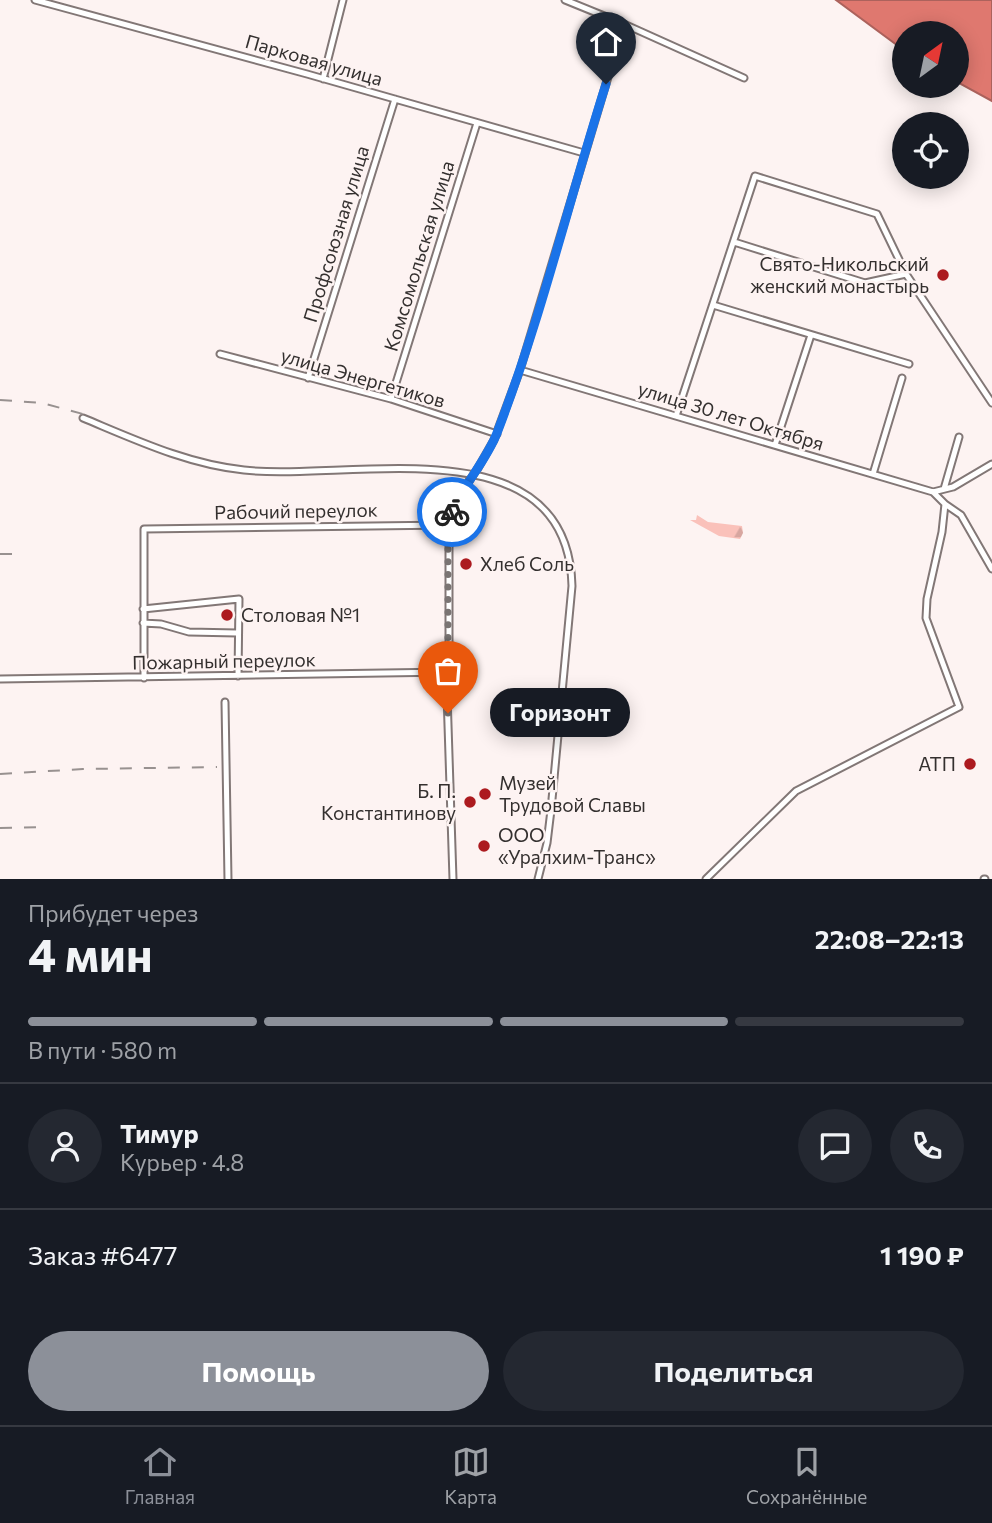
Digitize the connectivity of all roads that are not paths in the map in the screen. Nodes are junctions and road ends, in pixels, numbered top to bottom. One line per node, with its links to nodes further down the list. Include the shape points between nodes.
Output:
1 (34, 0): 6 (street, Парковая улица)
2 (343, 0): 6 (street)
3 (565, 0): 4 (street)
4 (624, 24): 5 (street); 9 (street)
5 (744, 78)
6 (323, 79): 7 (street, Парковая улица)
7 (394, 99): 8 (street, Парковая улица); 17 (street, Профсоюзная улица)
8 (477, 123): 9 (street, Парковая улица); 19 (street, Комсомольская улица)
9 (584, 153): 16 (street)
10 (734, 242): 11 (street, via 864,283); 11 (street, via 755,176 877,214); 12 (street)
11 (906, 274): 20 (street)
12 (713, 305): 13 (street); 21 (street)
13 (811, 335): 15 (street); 25 (street)
14 (220, 354): 17 (street, улица Энергетиков)
15 (909, 364)
16 (520, 370): 21 (street, улица 30 лет Октября); 23 (street)
17 (308, 378): 19 (street, улица Энергетиков)
18 (902, 378): 27 (street)
19 (391, 399): 23 (street, улица Энергетиков)
20 (992, 403)
21 (676, 416): 25 (street, улица 30 лет Октября)
22 (83, 418): 43 (street, via 219,467 270,472 440,471 508,483 545,510 570,559 572,586 551,810)
23 (497, 434): 31 (street, bridge, via 457,500)
24 (959, 437): 28 (street)
25 (775, 445): 27 (street, улица 30 лет Октября)
26 (992, 464): 28 (street)
27 (873, 474): 29 (street, улица 30 лет Октября)
28 (944, 489): 29 (street)
29 (933, 492): 30 (street)
30 (945, 504): 32 (street, via 961,515); 44 (street, via 926,618 958,707 796,791)
31 (449, 525): 33 (street, Рабочий переулок, via 144,529); 36 (street)
32 (992, 569)
33 (143, 609): 34 (street); 35 (street, via 239,599)
34 (143, 623): 35 (street, via 189,632); 38 (street)
35 (237, 633): 37 (street)
36 (449, 672): 37 (street, Пожарный переулок); 42 (street)
37 (238, 676): 38 (street, Пожарный переулок)
38 (144, 678): 39 (street, Пожарный переулок)
39 (0, 679)
40 (225, 702): 41 (street)
41 (228, 879)
42 (453, 879)
43 (538, 879)
44 (706, 879)

